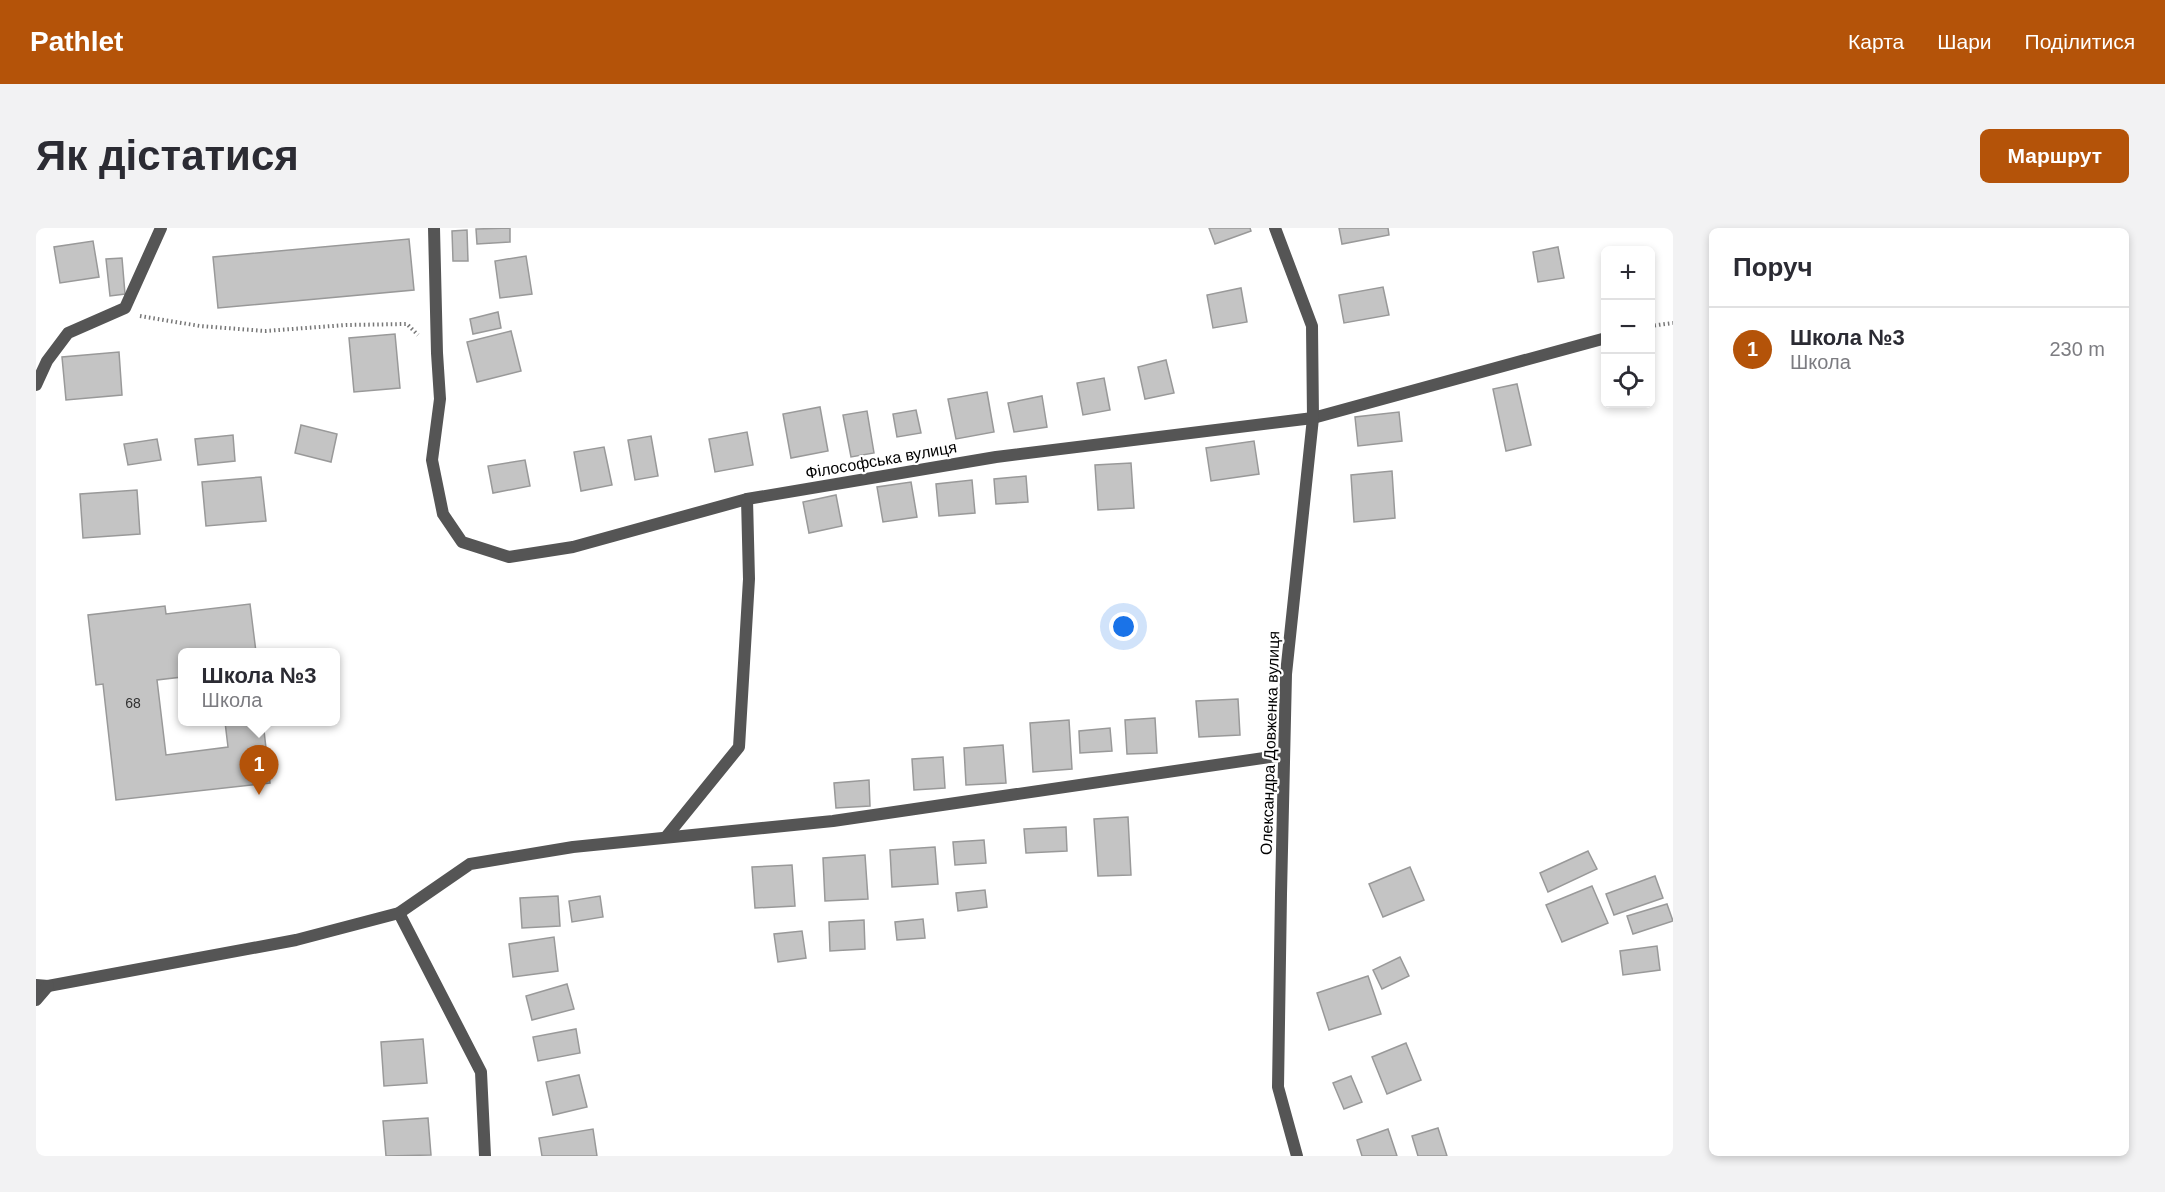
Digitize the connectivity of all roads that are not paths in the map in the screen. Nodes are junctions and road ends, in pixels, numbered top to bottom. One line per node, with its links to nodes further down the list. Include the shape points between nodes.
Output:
1 (161, 228): 5 (street, via 125,308 68,333 47,361)
2 (434, 228): 7 (street, Філософська вулиця, via 440,399 432,460 443,514 462,542 509,557 573,548)
3 (1275, 228): 6 (street, Олександра Довженка вулиця, via 1312,326)
4 (1601, 339): 6 (street, Філософська вулиця)
5 (36, 385)
6 (1313, 418): 7 (street, Філософська вулиця, via 996,457); 8 (street, Олександра Довженка вулиця, via 1286,674)
7 (747, 499): 9 (street, via 749,579 739,747)
8 (1284, 755): 9 (street, via 833,821); 14 (street, Олександра Довженка вулиця, via 1278,1087)
9 (666, 837): 10 (street, via 470,864)
10 (399, 913): 11 (street, via 296,940); 13 (street, via 481,1072)
11 (42, 986): 12 (street)
12 (36, 1000)
13 (485, 1156)
14 (1297, 1156)

